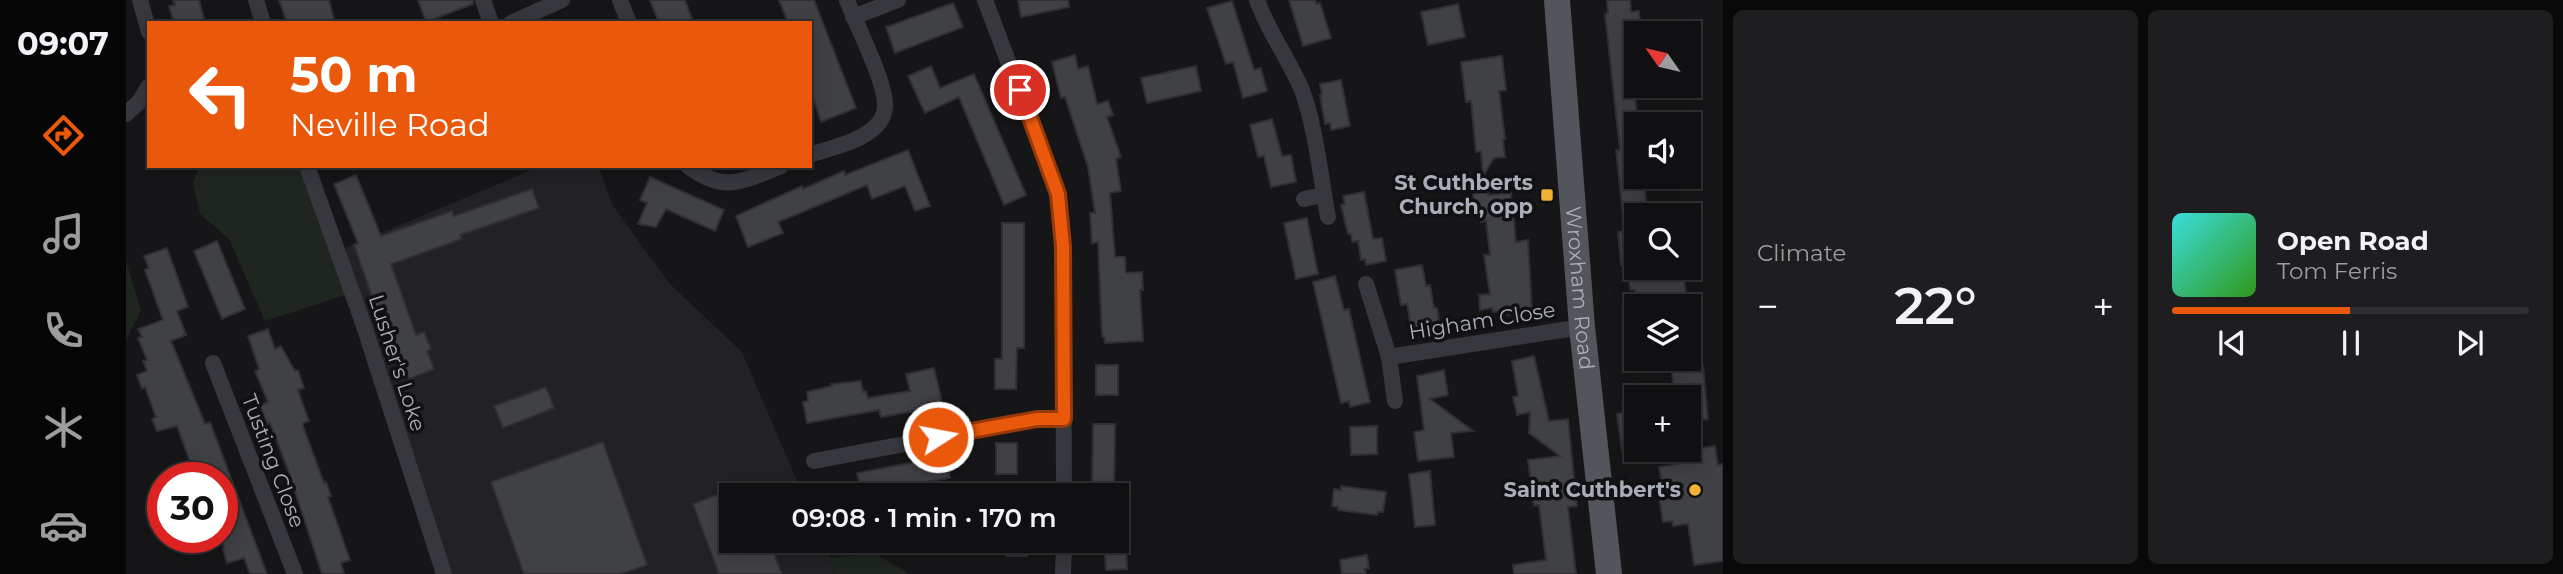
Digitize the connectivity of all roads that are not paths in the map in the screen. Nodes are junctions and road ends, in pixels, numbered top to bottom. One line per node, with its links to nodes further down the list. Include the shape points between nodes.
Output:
1 (140, 0): 16 (street)
2 (256, 0): 12 (street)
3 (483, 0): 13 (street)
4 (562, 0): 14 (street)
5 (620, 0): 15 (street)
6 (847, 0): 11 (street)
7 (898, 0): 11 (street)
8 (985, 0): 31 (street, via 1058,194 1063,246)
9 (1257, 0): 23 (street, via 1300,88)
10 (1557, 0): 27 (main road, Wroxham Road)
11 (853, 17): 19 (street, via 881,86 884,116 865,134)
12 (262, 21)
13 (491, 21)
14 (515, 21)
15 (628, 21)
16 (147, 25)
17 (147, 89): 18 (street)
18 (126, 114)
19 (812, 154)
20 (308, 168): 36 (street, Lusher's Loke)
21 (691, 168): 22 (street, via 735,184)
22 (776, 168)
23 (1324, 195): 24 (street); 25 (street)
24 (1304, 200)
25 (1328, 217)
26 (1366, 284): 28 (street, Higham Close)
27 (1582, 327): 28 (street, Higham Close); 38 (main road, Wroxham Road)
28 (1389, 357): 30 (street, Higham Close)
29 (213, 363): 35 (street, Tusting Close)
30 (1395, 401)
31 (1064, 419): 32 (street, via 1037,419); 33 (street)
32 (814, 461)
33 (1065, 483)
34 (1064, 553): 37 (street)
35 (295, 574)
36 (444, 574)
37 (1063, 574)
38 (1609, 574)

